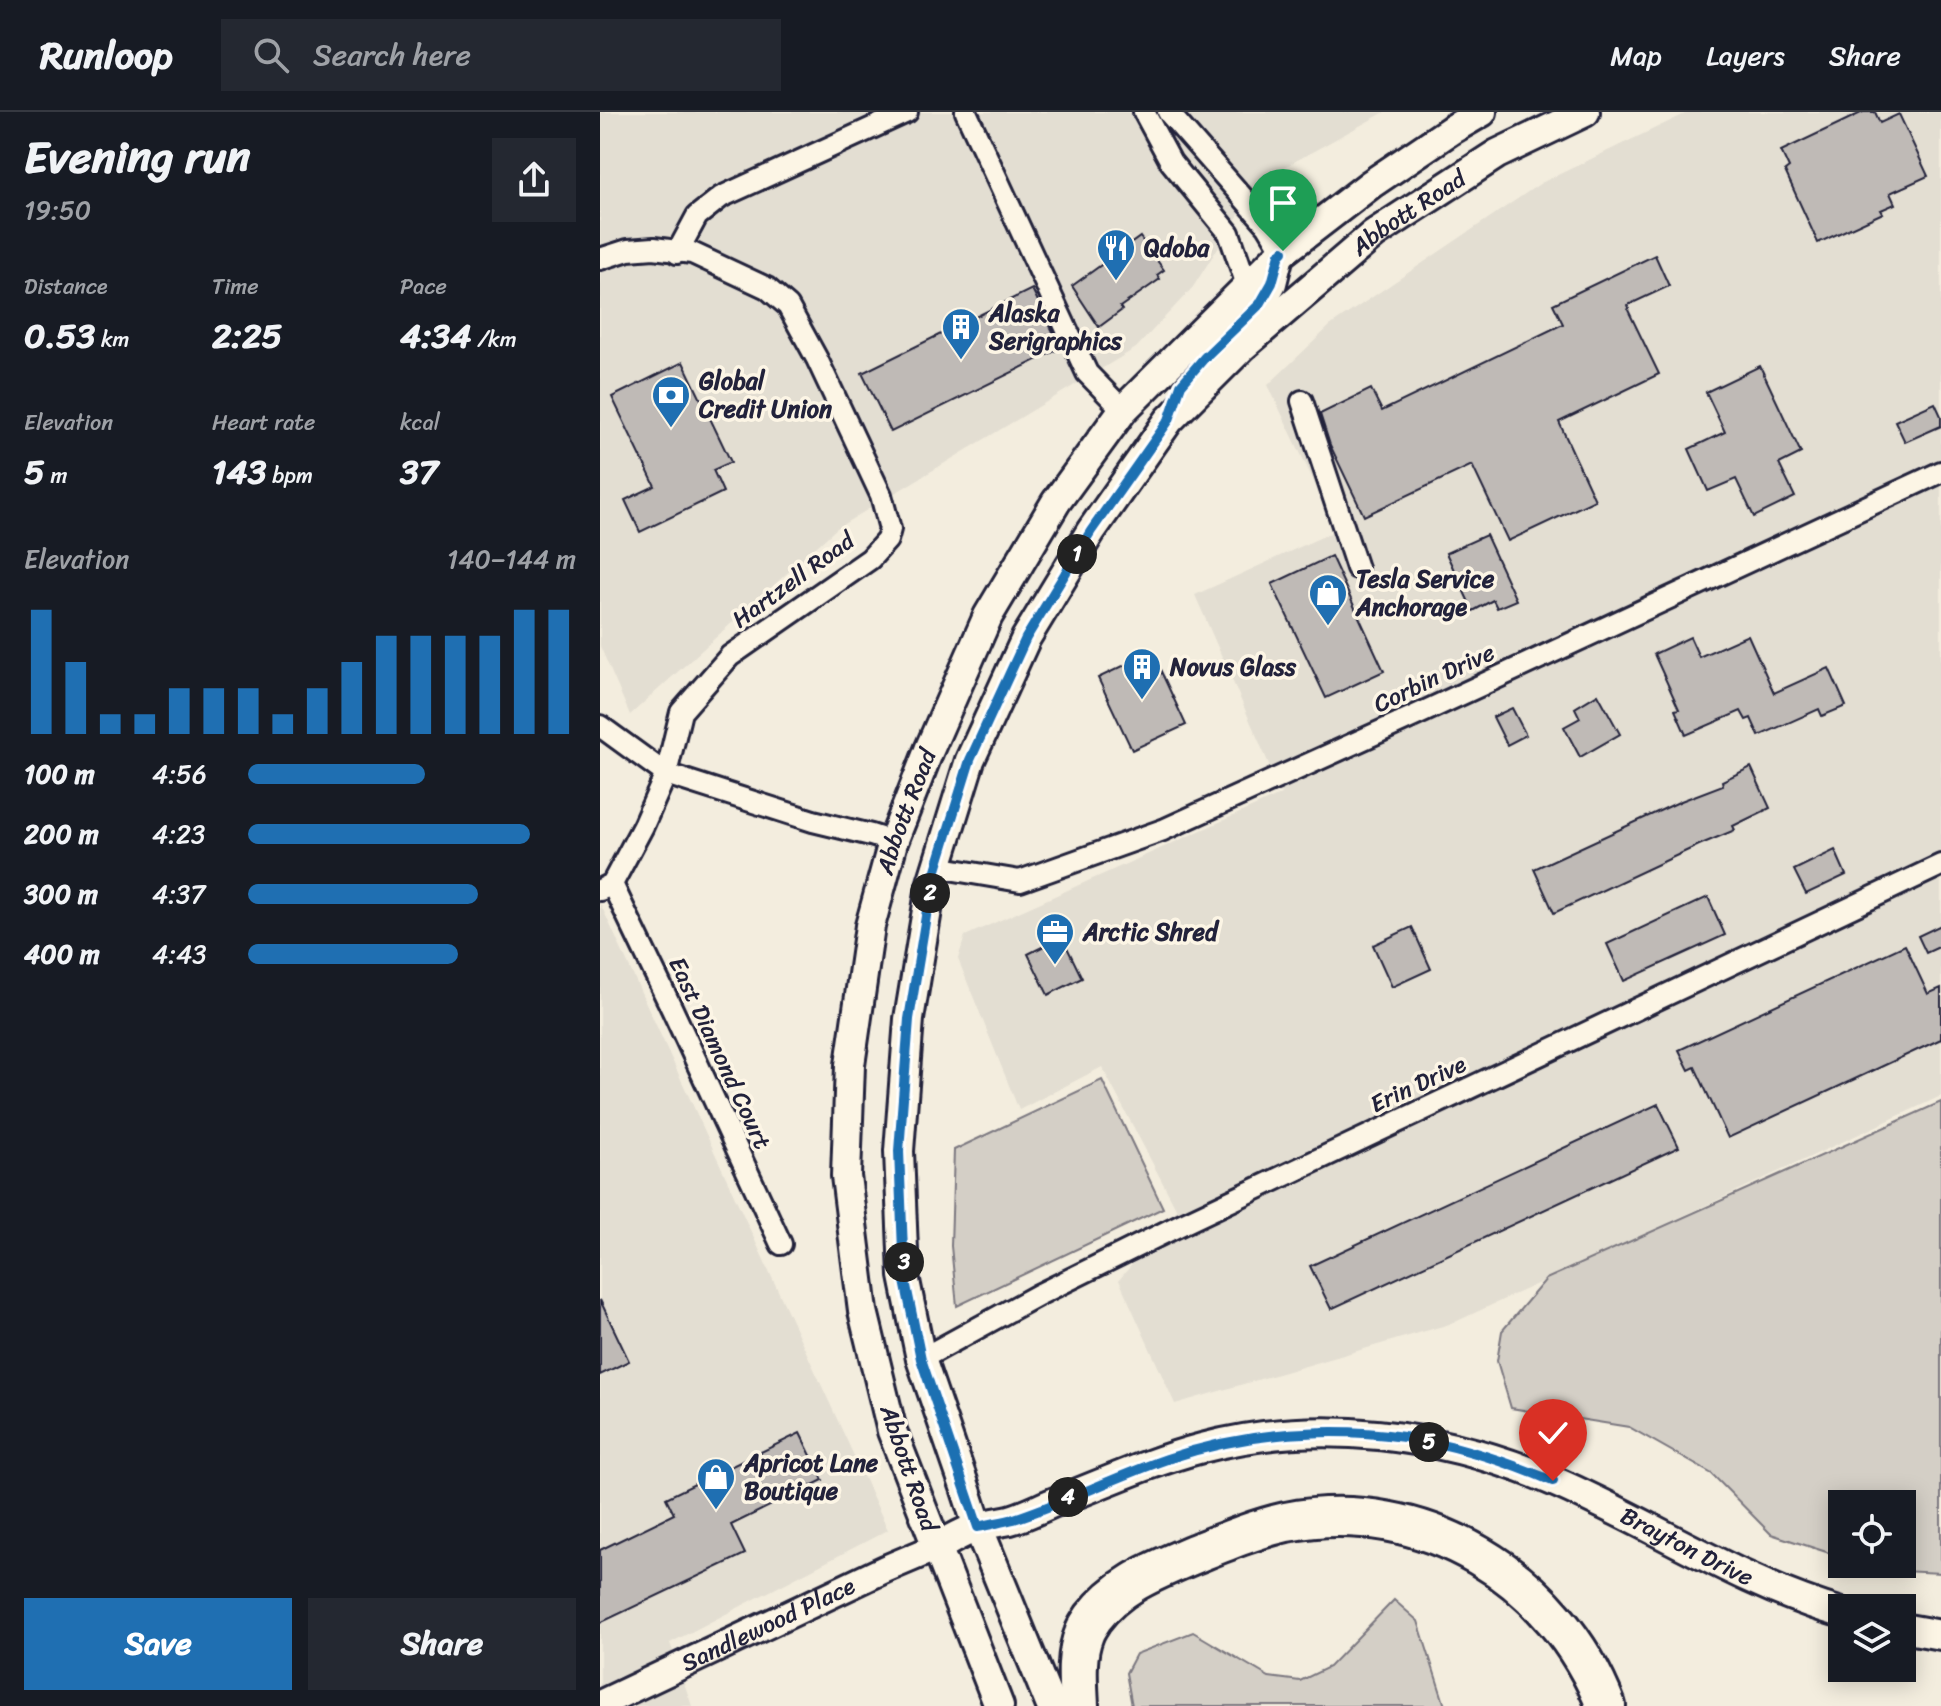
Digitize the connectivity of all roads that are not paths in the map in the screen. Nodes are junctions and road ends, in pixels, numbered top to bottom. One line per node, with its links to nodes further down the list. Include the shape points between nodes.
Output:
1 (907, 112): 7 (street, via 721,197 697,216)
2 (966, 112): 12 (street, via 1087,373)
3 (1144, 112): 10 (street, via 1171,162 1229,233)
4 (1168, 112): 8 (street, via 1268,226)
5 (1482, 112): 8 (main road, Abbott Road, via 1371,184)
6 (1585, 112): 13 (main road, Abbott Road, via 1497,154 1374,234 1243,346)
7 (677, 253): 9 (street, Hartzell Road, via 628,250); 17 (street, Hartzell Road, via 692,253 767,288 788,306 881,495 890,529 870,559 730,656 681,712)
8 (1281, 253): 10 (main road, Abbott Road); 13 (main road, via 1260,304 1181,385)
9 (600, 259)
10 (1247, 285): 12 (main road, Abbott Road)
11 (1302, 401): 15 (street)
12 (1123, 410): 18 (main road, Abbott Road, via 1056,502 988,616)
13 (1169, 420): 20 (main road, Abbott Road, via 1091,531 1026,638 970,760)
14 (1941, 472): 20 (street, Corbin Drive, via 1163,830 1020,881)
15 (1357, 568)
16 (600, 726): 17 (street)
17 (666, 774): 18 (street); 21 (street, Hartzell Road, via 643,826)
18 (893, 842): 20 (main road); 25 (main road, Abbott Road, via 870,926 850,1065 846,1176 863,1311 892,1431)
19 (1941, 865): 23 (street, Erin Drive, via 1180,1225)
20 (937, 867): 23 (main road, Abbott Road, via 909,1019 899,1151 904,1276)
21 (606, 887): 22 (street, East Diamond Court, via 672,1009)
22 (781, 1244)
23 (921, 1359): 24 (main road, Abbott Road)
24 (978, 1527): 25 (main road, Brayton Drive); 26 (main road, Brayton Drive, via 1215,1445 1273,1436 1362,1433 1426,1441 1512,1464 1751,1579); 31 (main road, Abbott Road)
25 (937, 1547): 29 (street, Sandlewood Place); 30 (main road, Abbott Road)
26 (1828, 1608)
27 (1916, 1631): 28 (main road)
28 (1941, 1635)
29 (600, 1704)
30 (999, 1706)
31 (1051, 1706)
32 (1079, 1706): 33 (highway, via 1083,1634 1118,1592 1249,1533 1286,1522 1337,1517 1425,1531 1458,1544 1512,1578 1541,1602 1581,1653)
33 (1606, 1706)

